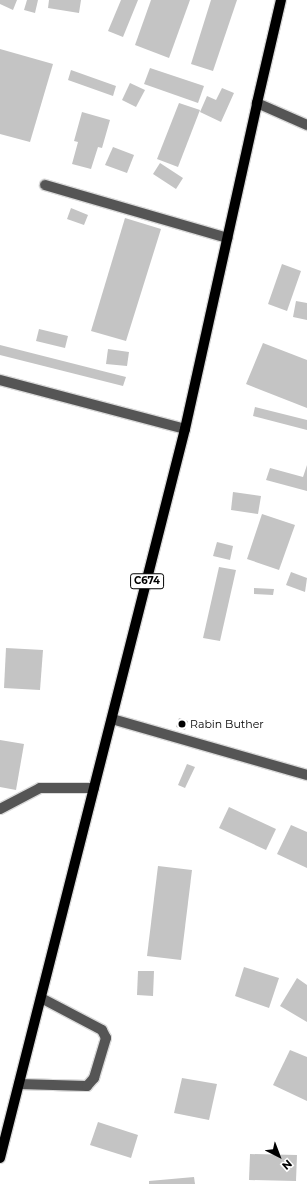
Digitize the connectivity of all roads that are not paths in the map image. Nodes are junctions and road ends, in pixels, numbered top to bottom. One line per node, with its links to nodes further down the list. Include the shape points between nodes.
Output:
1 (281, 0): 2 (main road, C674)
2 (256, 103): 3 (street); 5 (main road, C674)
3 (307, 125)
4 (45, 185): 5 (street)
5 (227, 238): 7 (main road, C674)
6 (0, 380): 7 (street)
7 (185, 429): 8 (main road, C674)
8 (112, 719): 9 (street); 10 (main road, C674)
9 (307, 775)
10 (94, 788): 11 (street, via 40,788); 12 (main road, C674)
11 (0, 809)
12 (41, 998): 13 (main road, C674); 13 (street, via 102,1030 106,1038 94,1078 87,1086)
13 (19, 1084): 14 (main road, C674)
14 (0, 1158)

